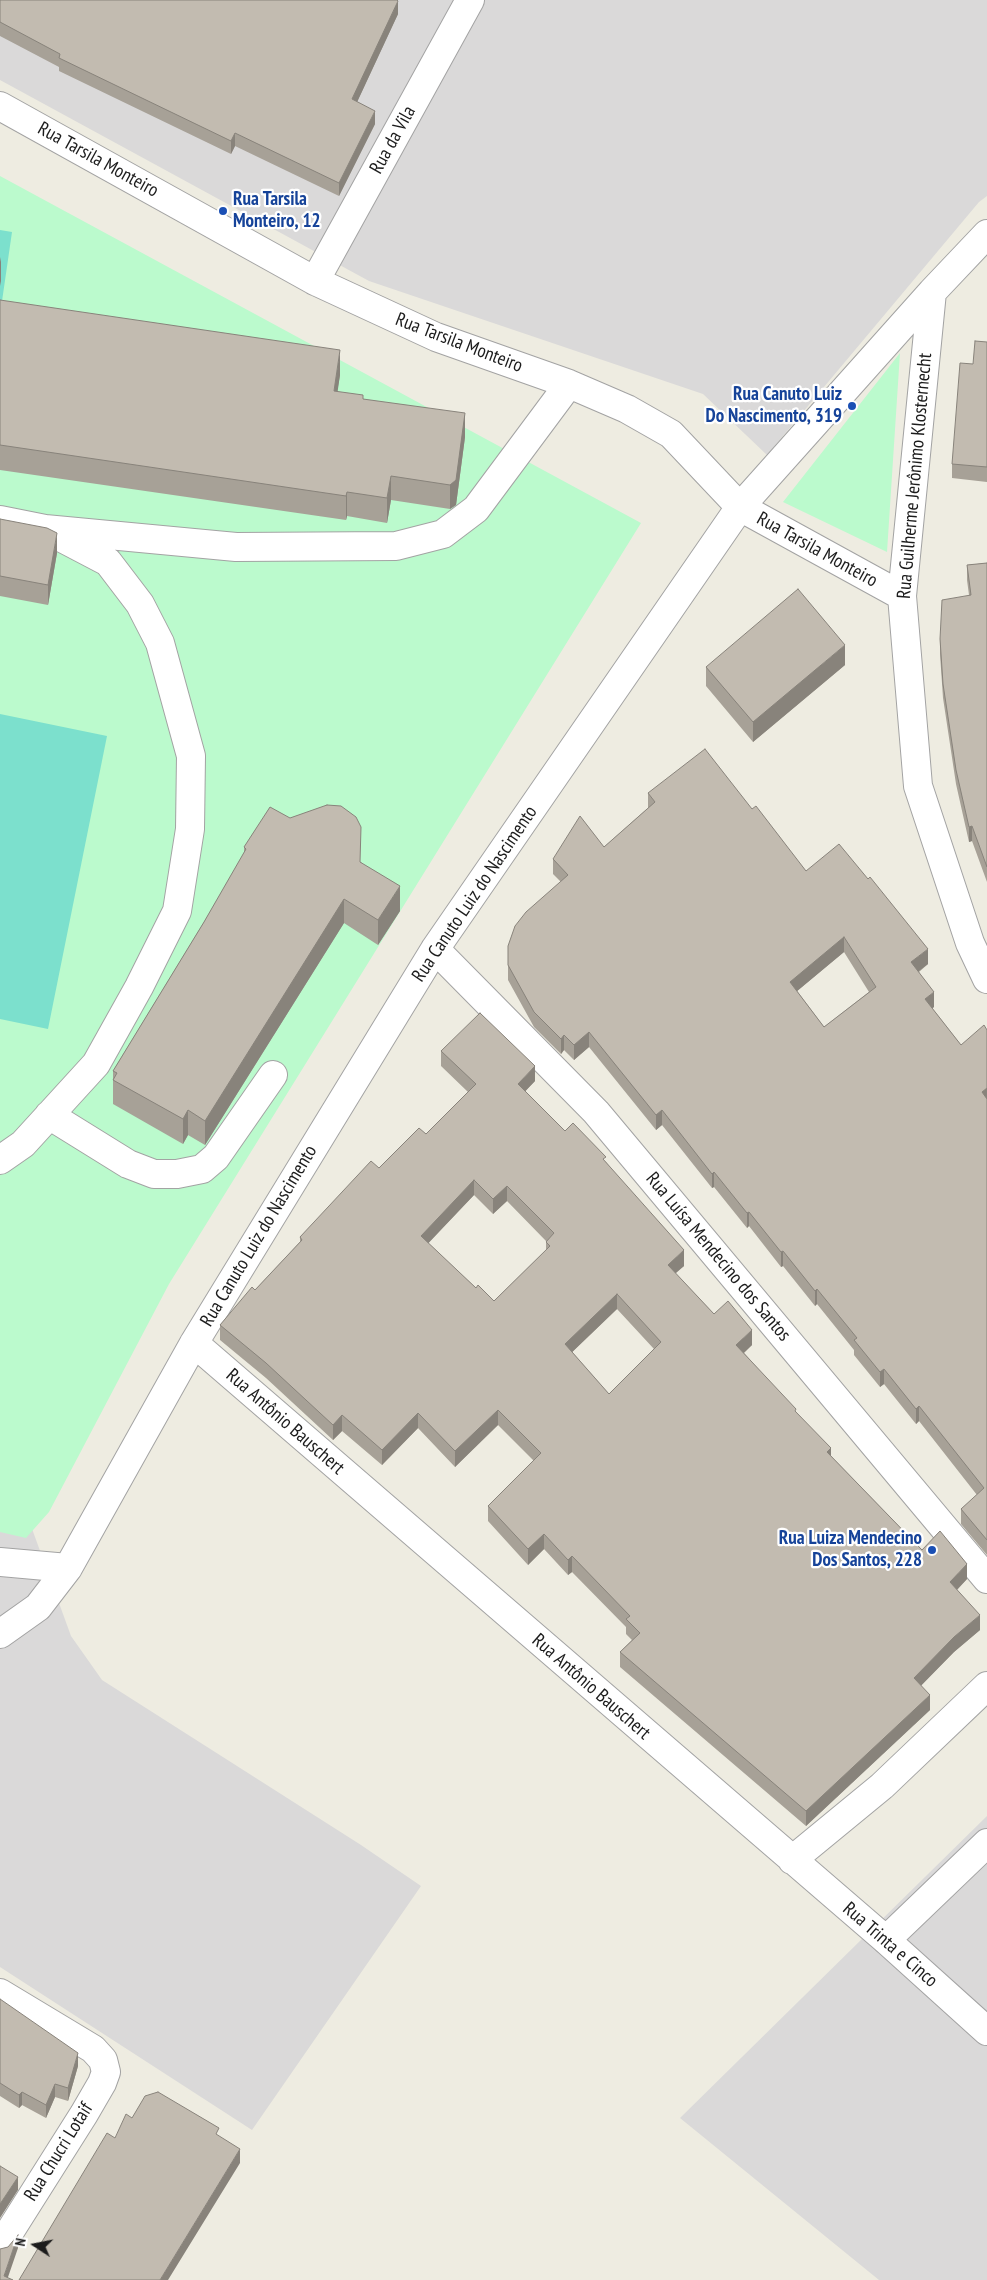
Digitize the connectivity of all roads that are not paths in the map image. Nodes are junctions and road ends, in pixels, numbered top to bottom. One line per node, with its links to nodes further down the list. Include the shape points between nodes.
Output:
1 (470, 0): 4 (street, Rua da Vila)
2 (0, 106): 4 (street, Rua Tarsila Monteiro)
3 (987, 234): 5 (street, Rua Canuto Luiz do Nascimento)
4 (316, 281): 6 (street, Rua Tarsila Monteiro, via 436,337)
5 (932, 292): 7 (street, Rua Canuto Luiz do Nascimento); 10 (street, Rua Guilherme Jerônimo Klosternecht)
6 (569, 384): 7 (street, Rua Tarsila Monteiro, via 627,409 671,434); 9 (street, via 476,510 442,534 396,546 236,547)
7 (740, 507): 10 (street, Rua Tarsila Monteiro); 11 (street, Rua Canuto Luiz do Nascimento)
8 (0, 520): 9 (street)
9 (45, 529): 14 (street, via 108,562 140,604 160,643 192,756 190,829 177,911 140,987 96,1064)
10 (902, 596): 12 (street, Rua Guilherme Jerônimo Klosternecht, via 918,786 970,943)
11 (435, 949): 16 (street, Rua Canuto Luiz do Nascimento); 19 (street, Rua Luísa Mendecino dos Santos, via 596,1112)
12 (987, 979)
13 (273, 1075): 14 (street, via 216,1157 202,1169 177,1174 154,1174 128,1164)
14 (49, 1115): 15 (street, via 23,1144)
15 (0, 1160)
16 (194, 1343): 18 (street, Rua Canuto Luiz do Nascimento); 23 (street, Rua Antônio Bauschert)
17 (0, 1562): 18 (street)
18 (68, 1568): 20 (street, Rua Canuto Luiz do Nascimento, via 38,1607)
19 (987, 1579)
20 (0, 1634)
21 (987, 1686): 23 (street, via 882,1786)
22 (987, 1843): 24 (street)
23 (792, 1860): 24 (street, Rua Trinta e Cinco)
24 (886, 1940): 26 (street, Rua Trinta e Cinco)
25 (0, 1993): 27 (street, Rua Chucri Lotaif, via 93,2050 103,2060 106,2072)
26 (987, 2031)
27 (0, 2247)

